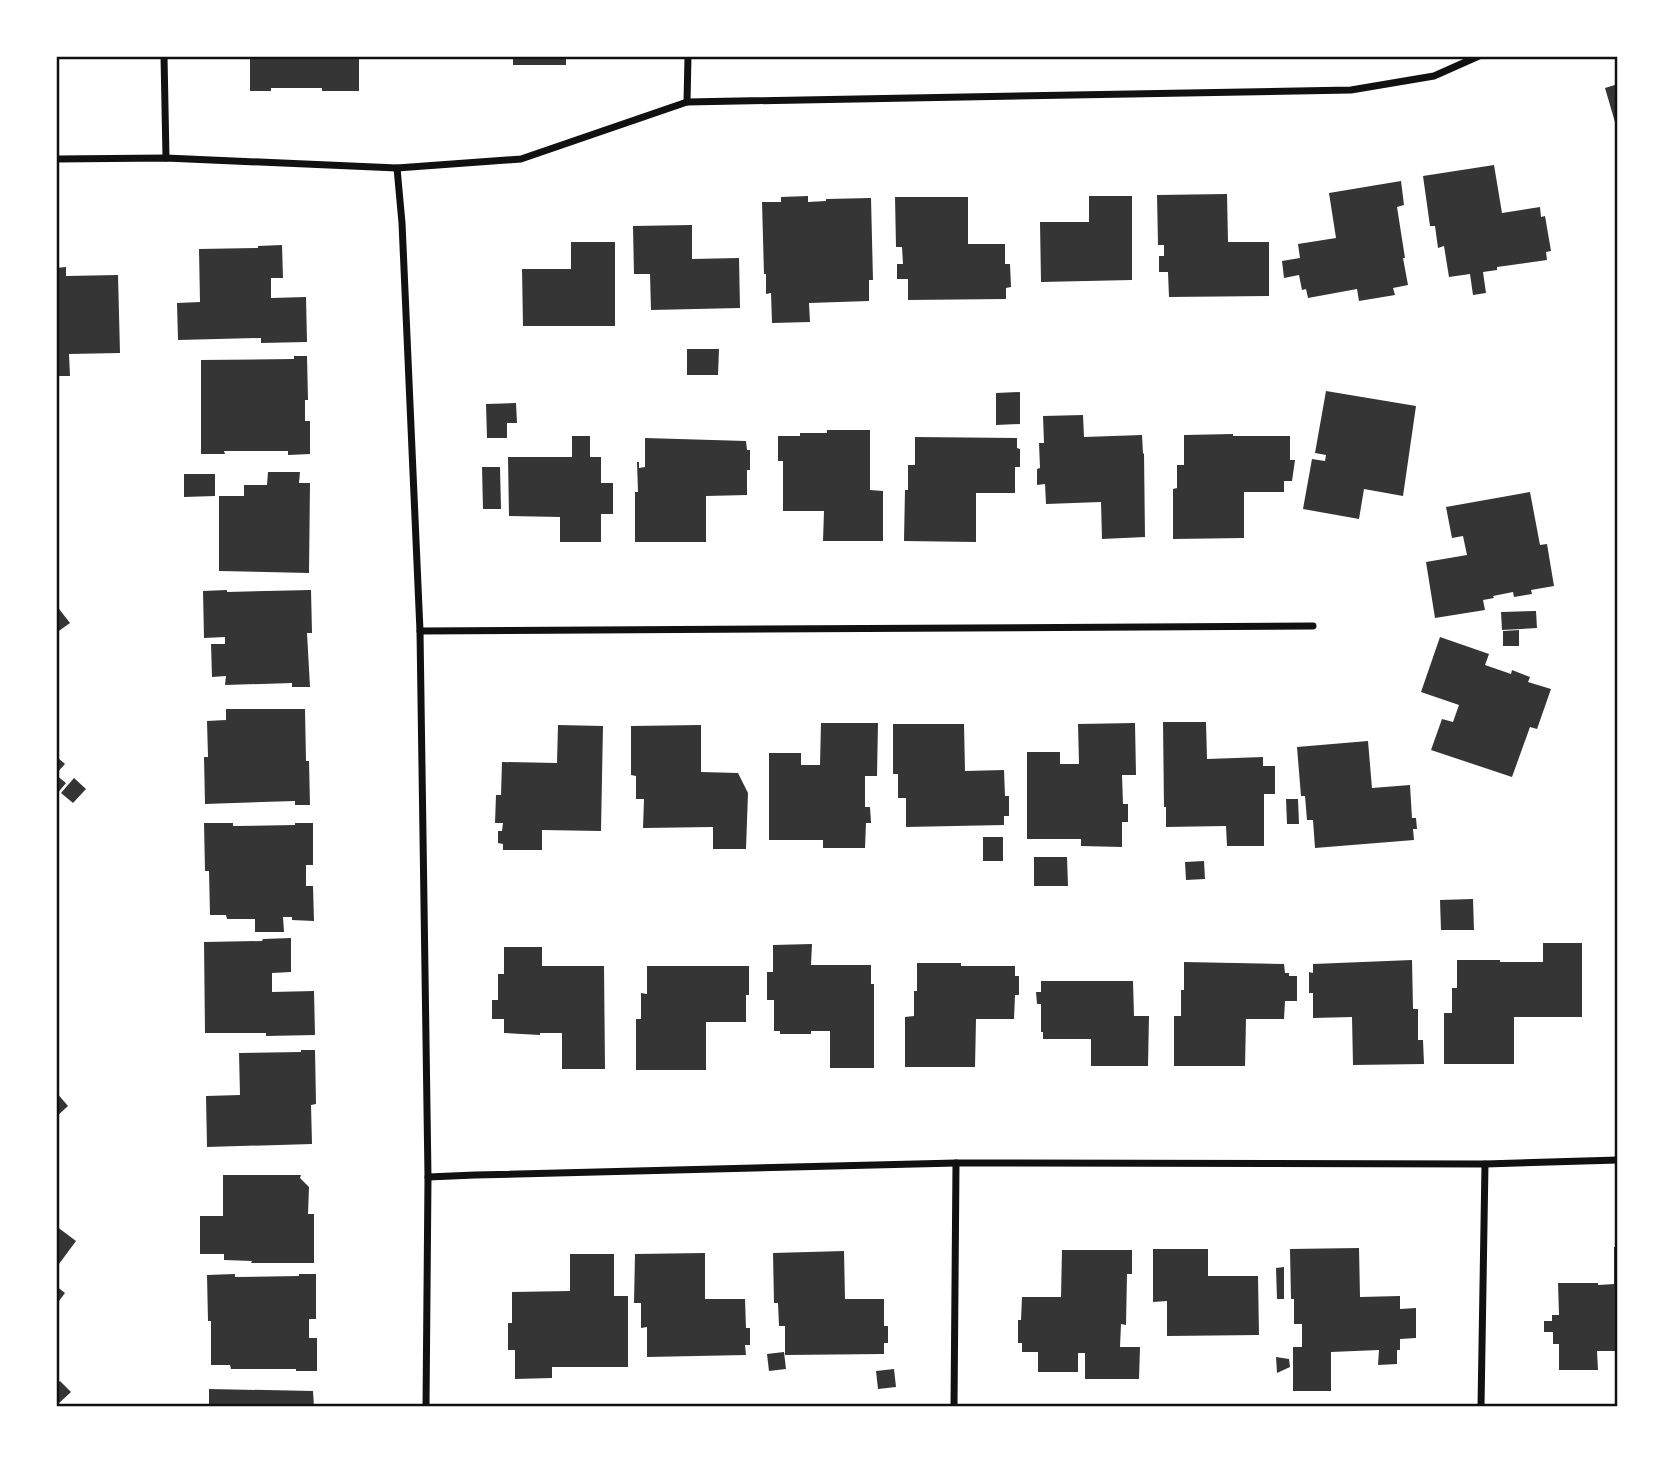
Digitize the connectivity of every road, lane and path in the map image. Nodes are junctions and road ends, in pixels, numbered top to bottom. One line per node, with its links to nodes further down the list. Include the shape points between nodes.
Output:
1 (164, 56): 5 (street)
2 (688, 56): 4 (street)
3 (1479, 56): 4 (street, via 1434,76 1351,90)
4 (687, 102): 7 (street, via 521,159)
5 (166, 158): 6 (street); 7 (street)
6 (56, 159)
7 (397, 168): 9 (street)
8 (1313, 626): 9 (street)
9 (420, 631): 13 (street)
10 (1618, 1160): 12 (street)
11 (956, 1163): 12 (street); 13 (street); 15 (street)
12 (1485, 1164): 16 (street)
13 (428, 1177): 14 (street)
14 (426, 1407)
15 (954, 1407)
16 (1482, 1407)

